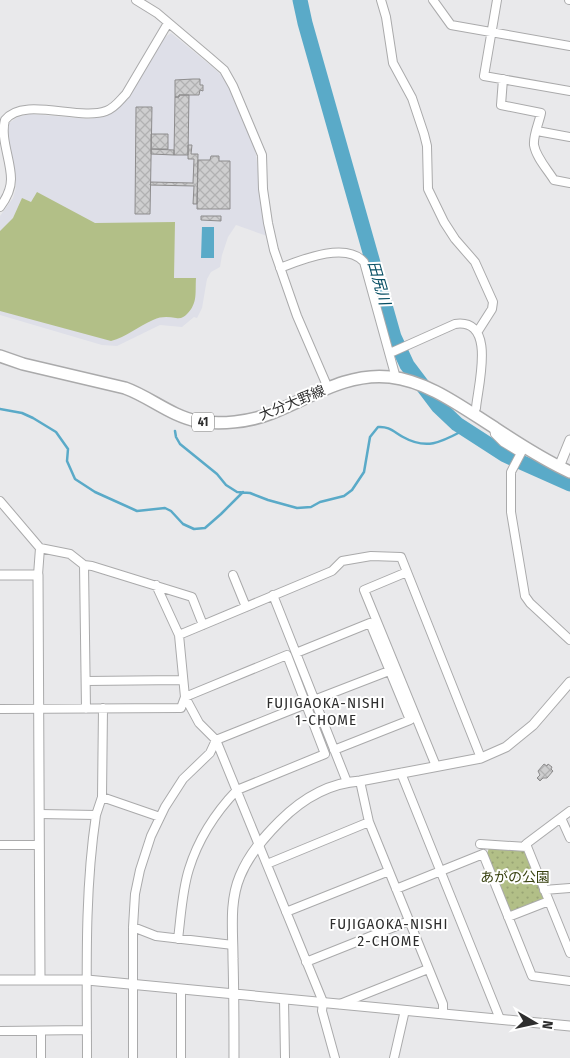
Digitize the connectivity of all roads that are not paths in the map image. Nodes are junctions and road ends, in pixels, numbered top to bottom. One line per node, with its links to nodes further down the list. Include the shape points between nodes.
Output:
1 (136, 0): 5 (street)
2 (381, 0): 15 (street, via 393,63 412,98 427,146 428,189 448,227 475,262 493,302 492,310)
3 (434, 0): 6 (street, via 450,25)
4 (497, 0): 6 (street)
5 (168, 23): 13 (street, via 126,94 106,111 79,114 36,109 14,113 6,119 0,129 0,139 11,180 8,195); 14 (street, via 224,70 233,86 262,155 268,224)
6 (492, 32): 7 (street); 8 (street, via 484,76)
7 (570, 46)
8 (504, 79): 9 (street); 10 (street, via 501,104 541,113)
9 (570, 91)
10 (537, 131): 11 (street); 12 (street, via 534,145 554,180)
11 (570, 137)
12 (570, 182)
13 (0, 207)
14 (280, 268): 16 (street, via 310,257 347,253 359,256 364,262); 19 (street)
15 (478, 331): 16 (street, via 464,323 455,324); 20 (street, via 483,358)
16 (390, 353): 18 (street)
17 (0, 356): 19 (main road, 大分大野線 / 41, via 125,388 179,415 204,422 264,416)
18 (396, 378): 19 (main road, 大分大野線 / 41, via 372,376); 20 (main road, 大分大野線 / 41, via 426,388)
19 (328, 388)
20 (473, 414): 21 (main road, 大分大野線 / 41)
21 (494, 428): 23 (main road, 大分大野線 / 41); 37 (street, via 503,442 521,453 512,470 511,512 525,596)
22 (570, 440): 23 (street)
23 (559, 467): 24 (main road, 大分大野線 / 41)
24 (570, 472)
25 (0, 501): 26 (street)
26 (40, 548): 27 (street, via 70,554); 30 (street)
27 (84, 565): 32 (street); 40 (street)
28 (407, 572): 33 (street, via 401,557 371,556 342,561 332,571); 52 (street); 53 (street, via 364,590)
29 (0, 575): 30 (street)
30 (38, 575): 46 (street)
31 (233, 575): 34 (street)
32 (156, 585): 35 (street, via 192,596); 36 (street)
33 (273, 596): 34 (street); 38 (street)
34 (246, 607): 35 (street)
35 (203, 625): 36 (street)
36 (179, 635): 41 (street)
37 (570, 640)
38 (296, 653): 39 (street, via 370,622); 44 (street)
39 (390, 671): 44 (street); 51 (street, via 410,720)
40 (86, 680): 41 (street); 47 (street)
41 (182, 680): 43 (street)
42 (570, 682): 52 (street, via 518,738)
43 (185, 697): 45 (street, via 287,655); 48 (street, via 181,708); 50 (street, via 199,723)
44 (314, 700): 51 (street)
45 (306, 704): 50 (street); 57 (street, via 325,754)
46 (38, 708): 47 (street); 49 (street); 60 (street)
47 (86, 708): 48 (street)
48 (102, 708): 58 (street)
49 (0, 709)
50 (216, 740): 57 (street); 62 (street, via 210,753 183,779)
51 (334, 750): 56 (street)
52 (481, 758): 53 (street)
53 (436, 766): 54 (street)
54 (401, 773): 55 (street); 73 (street)
55 (360, 781): 56 (street); 64 (street)
56 (347, 782): 66 (street, via 326,789 298,805)
57 (237, 790): 66 (street); 83 (street, via 209,825 197,849 186,883)
58 (102, 797): 61 (street); 62 (street)
59 (570, 811): 63 (street)
60 (40, 814): 61 (street); 68 (street)
61 (96, 815): 90 (street, via 90,863)
62 (160, 817): 81 (street, via 140,870)
63 (561, 818): 65 (street); 70 (street, via 526,844)
64 (369, 822): 71 (street); 72 (street)
65 (570, 838)
66 (258, 843): 71 (street); 84 (street, via 240,876 234,898)
67 (480, 844): 70 (street)
68 (39, 845): 69 (street); 88 (street)
69 (0, 846)
70 (527, 847): 76 (street)
71 (267, 864): 78 (street)
72 (388, 871): 75 (street); 78 (street)
73 (440, 871): 75 (street); 79 (street, via 483,854); 100 (street)
74 (570, 888): 76 (street)
75 (396, 889): 80 (street)
76 (544, 890): 77 (street)
77 (548, 900): 79 (street); 82 (street)
78 (286, 912): 86 (street)
79 (508, 917): 91 (street, via 532,976)
80 (409, 921): 86 (street); 87 (street)
81 (133, 927): 83 (street, via 156,936); 92 (street)
82 (566, 934): 85 (street)
83 (178, 939): 84 (street)
84 (233, 945): 94 (street)
85 (570, 953)
86 (306, 962): 96 (street)
87 (428, 969): 97 (street); 99 (street, via 443,1004)
88 (40, 979): 89 (street); 90 (street)
89 (0, 980)
90 (86, 980): 92 (street); 103 (street)
91 (570, 980)
92 (133, 984): 93 (street); 107 (street)
93 (181, 989): 94 (street); 108 (street)
94 (234, 994): 95 (street); 109 (street)
95 (284, 999): 96 (street); 110 (street)
96 (323, 1002): 97 (street); 111 (street, via 322,1011)
97 (340, 1004): 98 (street)
98 (405, 1010): 99 (street); 112 (street)
99 (443, 1014): 100 (street)
100 (500, 1019): 101 (street)
101 (570, 1026)
102 (41, 1030): 103 (street); 104 (street); 105 (street)
103 (87, 1030): 106 (street)
104 (0, 1031)
105 (41, 1058)
106 (87, 1058)
107 (133, 1058)
108 (181, 1058)
109 (234, 1058)
110 (285, 1058)
111 (335, 1058)
112 (394, 1058)

